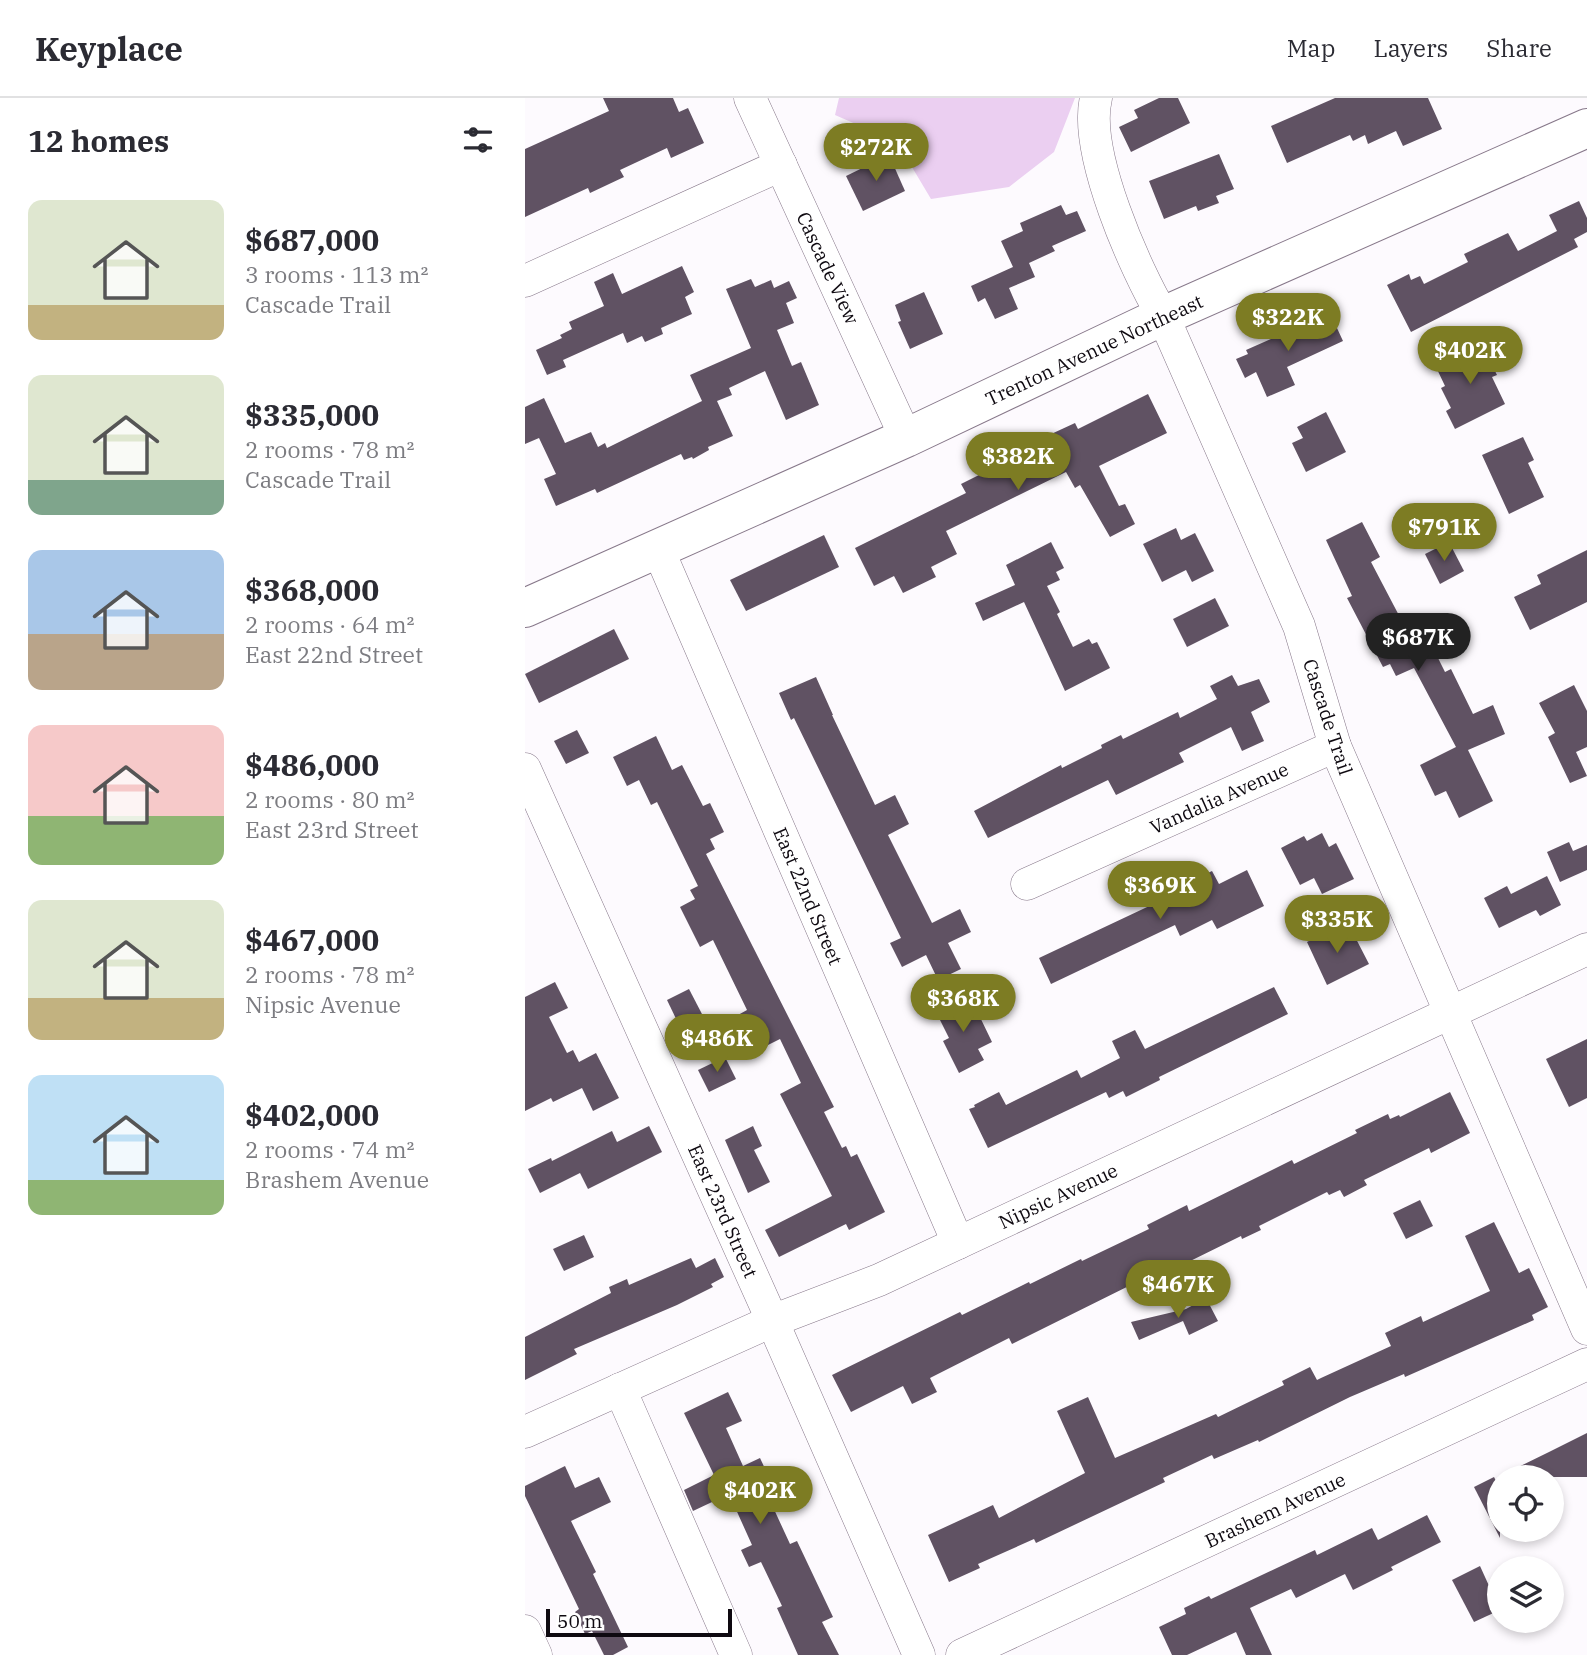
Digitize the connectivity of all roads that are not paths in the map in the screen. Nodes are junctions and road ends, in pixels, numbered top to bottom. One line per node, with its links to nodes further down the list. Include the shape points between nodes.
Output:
1 (750, 98): 4 (street, Cascade View)
2 (1096, 98): 6 (street, Cascade Trail, via 1094,125 1106,185 1150,295)
3 (1587, 128): 6 (main road, Trenton Avenue Northeast)
4 (781, 165): 5 (street); 7 (street, Cascade View)
5 (525, 281)
6 (1163, 316): 7 (main road, Trenton Avenue Northeast); 10 (street, Cascade Trail, via 1299,626)
7 (906, 438): 8 (main road, Trenton Avenue Northeast)
8 (658, 549): 9 (main road, Trenton Avenue Northeast); 15 (street, East 22nd Street)
9 (525, 608)
10 (1335, 746): 12 (street, Vandalia Avenue); 14 (street, Cascade Trail)
11 (525, 769): 16 (street, East 23rd Street)
12 (1027, 884)
13 (1587, 949): 14 (street, Nipsic Avenue)
14 (1449, 1014): 15 (street, Nipsic Avenue); 17 (street, Cascade Trail)
15 (958, 1242): 16 (street, Nipsic Avenue, via 879,1280)
16 (772, 1321): 19 (street, Nipsic Avenue); 24 (street, East 23rd Street)
17 (1587, 1329)
18 (1587, 1364): 25 (street, Brashem Avenue)
19 (619, 1390): 20 (street, Nipsic Avenue); 23 (street)
20 (525, 1432)
21 (525, 1631): 22 (street)
22 (536, 1655)
23 (736, 1655)
24 (919, 1655)
25 (962, 1655)

